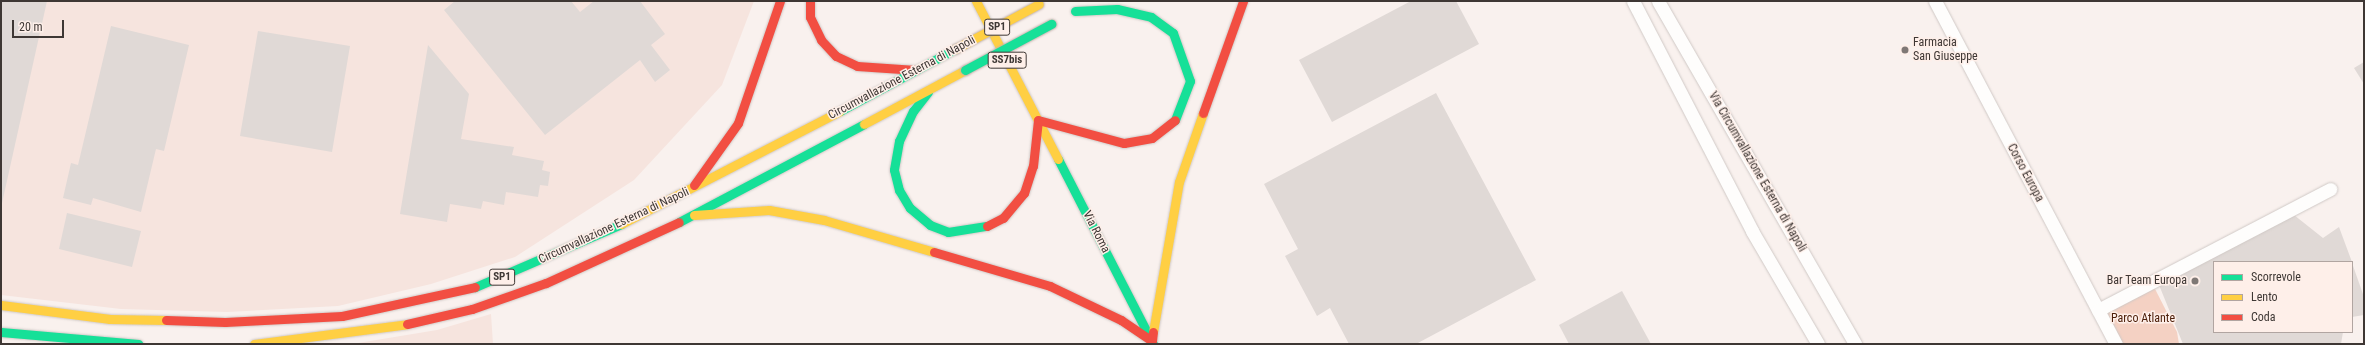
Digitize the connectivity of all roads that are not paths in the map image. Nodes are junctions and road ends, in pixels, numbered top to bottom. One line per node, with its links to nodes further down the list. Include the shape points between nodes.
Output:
1 (780, 1): 14 (main road, via 738,123)
2 (810, 1): 11 (main road, via 810,17 821,40 836,56 857,66)
3 (976, 1): 13 (main road, SS7bis)
4 (1093, 1): 10 (main road, Circumvallazione Esterna di Napoli / SP1)
5 (1243, 1): 20 (main road, via 1179,182)
6 (1633, 1): 23 (street, via 1752,231)
7 (1658, 1): 24 (street, Via Circumvallazione Esterna di Napoli)
8 (1935, 1): 18 (street, Corso Europa)
9 (1042, 3): 11 (main road, Circumvallazione Esterna di Napoli / SP1, bridge)
10 (1075, 11): 12 (main road, Circumvallazione Esterna di Napoli / SP1, bridge); 13 (main road, via 1123,10 1151,17 1173,33 1190,81 1184,102 1174,121 1152,138 1124,143)
11 (916, 70): 14 (main road, Circumvallazione Esterna di Napoli / SP1)
12 (930, 89): 13 (main road, via 913,111 899,141 894,170 899,190 910,208 930,225 948,232 991,225 1003,218 1024,193 1033,166); 16 (main road, Circumvallazione Esterna di Napoli / SP1)
13 (1038, 120): 20 (main road, Via Roma)
14 (691, 189): 17 (main road, Circumvallazione Esterna di Napoli / SP1, via 572,248 475,287 342,316 225,322 110,319)
15 (2330, 189): 18 (street)
16 (694, 215): 20 (main road, via 769,210 824,220 1050,286 1121,320); 22 (main road, Circumvallazione Esterna di Napoli / SP1, via 546,283 472,309 369,332)
17 (1, 305)
18 (2098, 310): 25 (street, Corso Europa)
19 (1, 332): 21 (main road, via 84,342)
20 (1152, 343)
21 (138, 344)
22 (254, 344)
23 (1818, 344)
24 (1855, 344)
25 (2116, 344)

